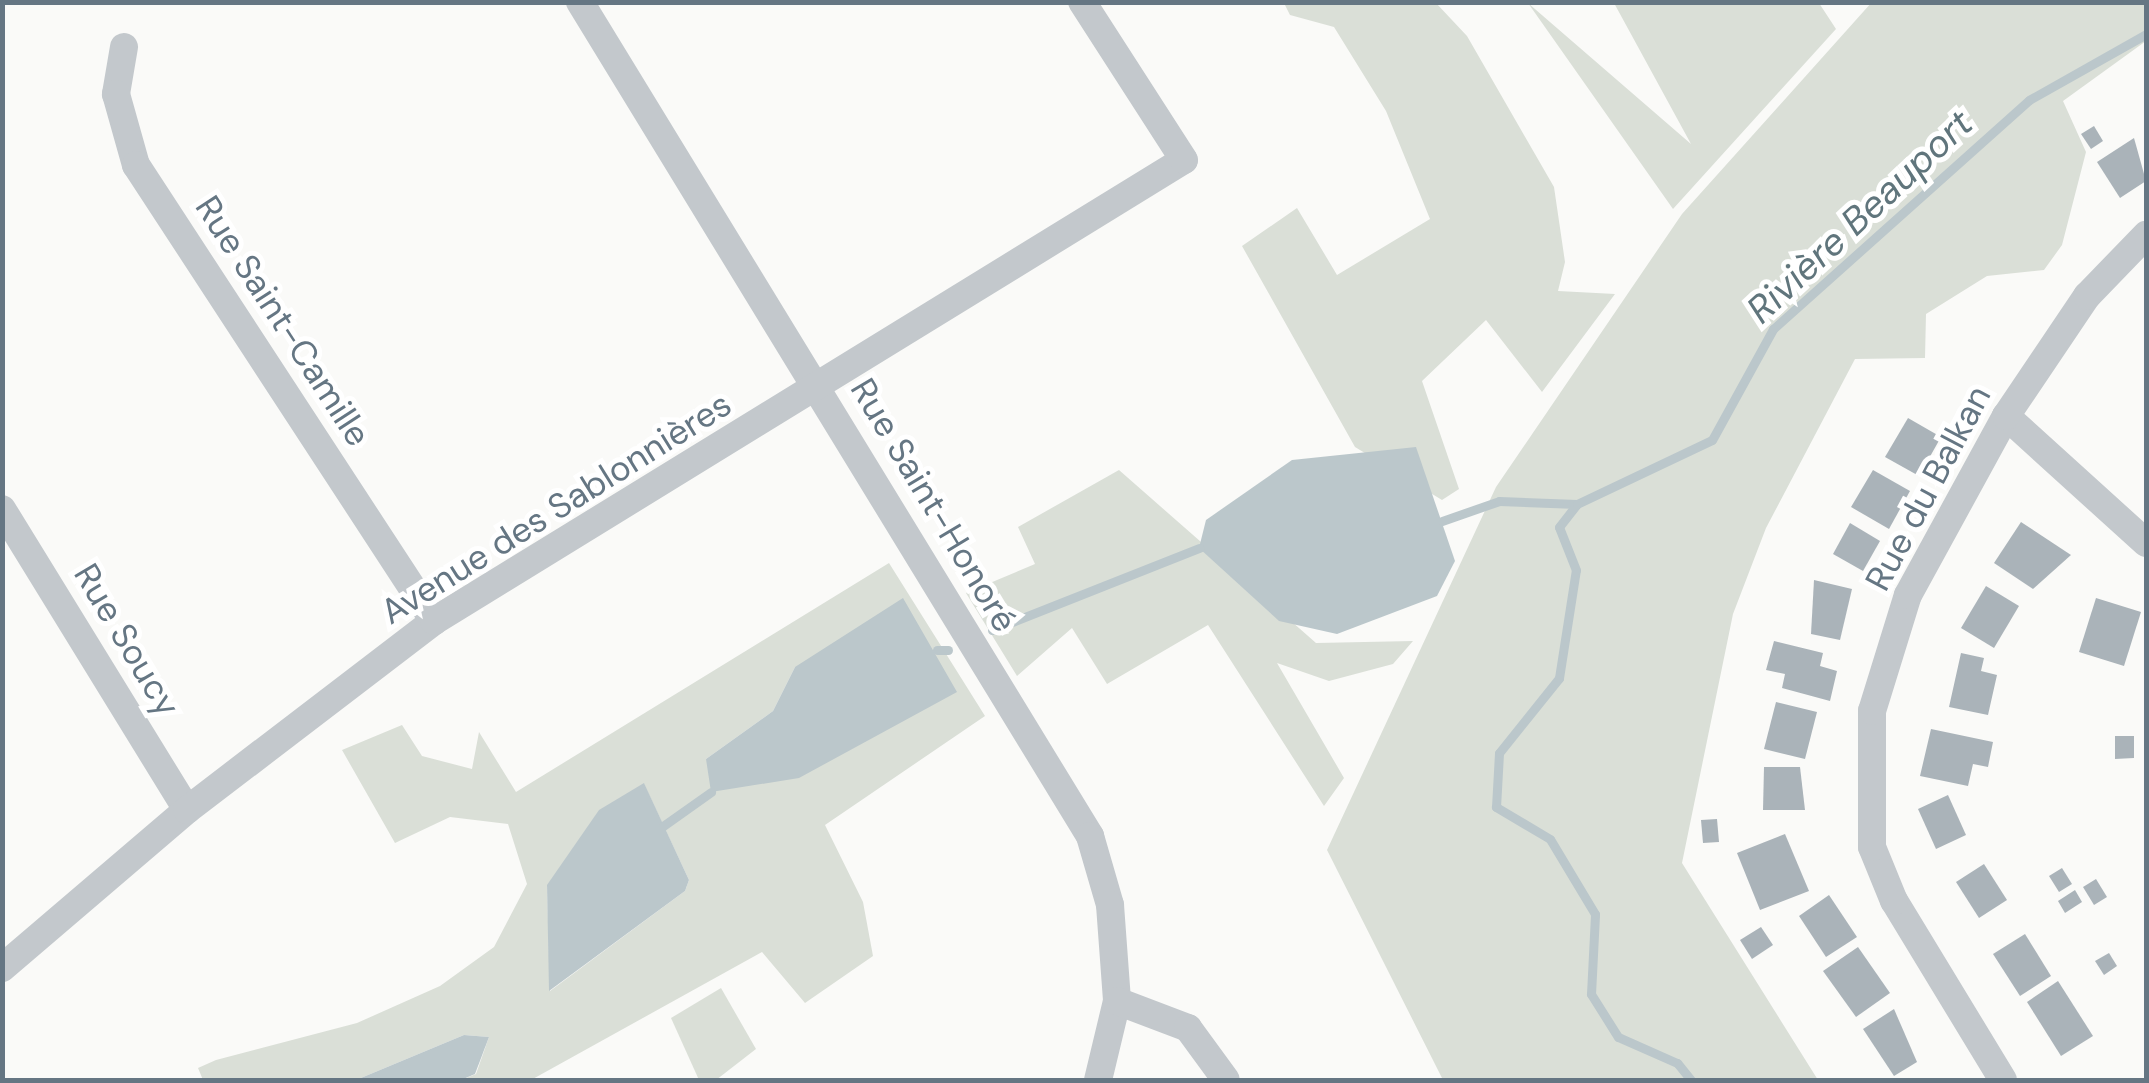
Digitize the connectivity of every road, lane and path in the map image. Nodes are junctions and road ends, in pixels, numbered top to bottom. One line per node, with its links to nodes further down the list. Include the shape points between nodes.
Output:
1 (580, 2): 5 (street, Rue Saint-Honoré)
2 (1082, 2): 5 (street, Avenue des Sablonnières, via 1184,160)
3 (124, 47): 9 (street, Rue Saint-Camille, via 116,94 136,165)
4 (2146, 235): 6 (street, Rue du Balkan, via 2086,296)
5 (820, 389): 9 (street, Avenue des Sablonnières); 12 (street, Rue Saint-Honoré, via 1090,836 1110,905)
6 (2006, 416): 8 (street); 15 (street, Rue du Balkan, via 1908,595 1872,711 1866,799 1872,847 1894,901)
7 (2, 509): 10 (street, Rue Soucy)
8 (2146, 543)
9 (434, 621): 10 (street, Avenue des Sablonnières)
10 (187, 810): 11 (street, Avenue des Sablonnières)
11 (2, 968)
12 (1117, 1001): 13 (street, Rue Saint-Honoré); 14 (street, via 1188,1028)
13 (1098, 1080)
14 (1226, 1080)
15 (2004, 1080)

